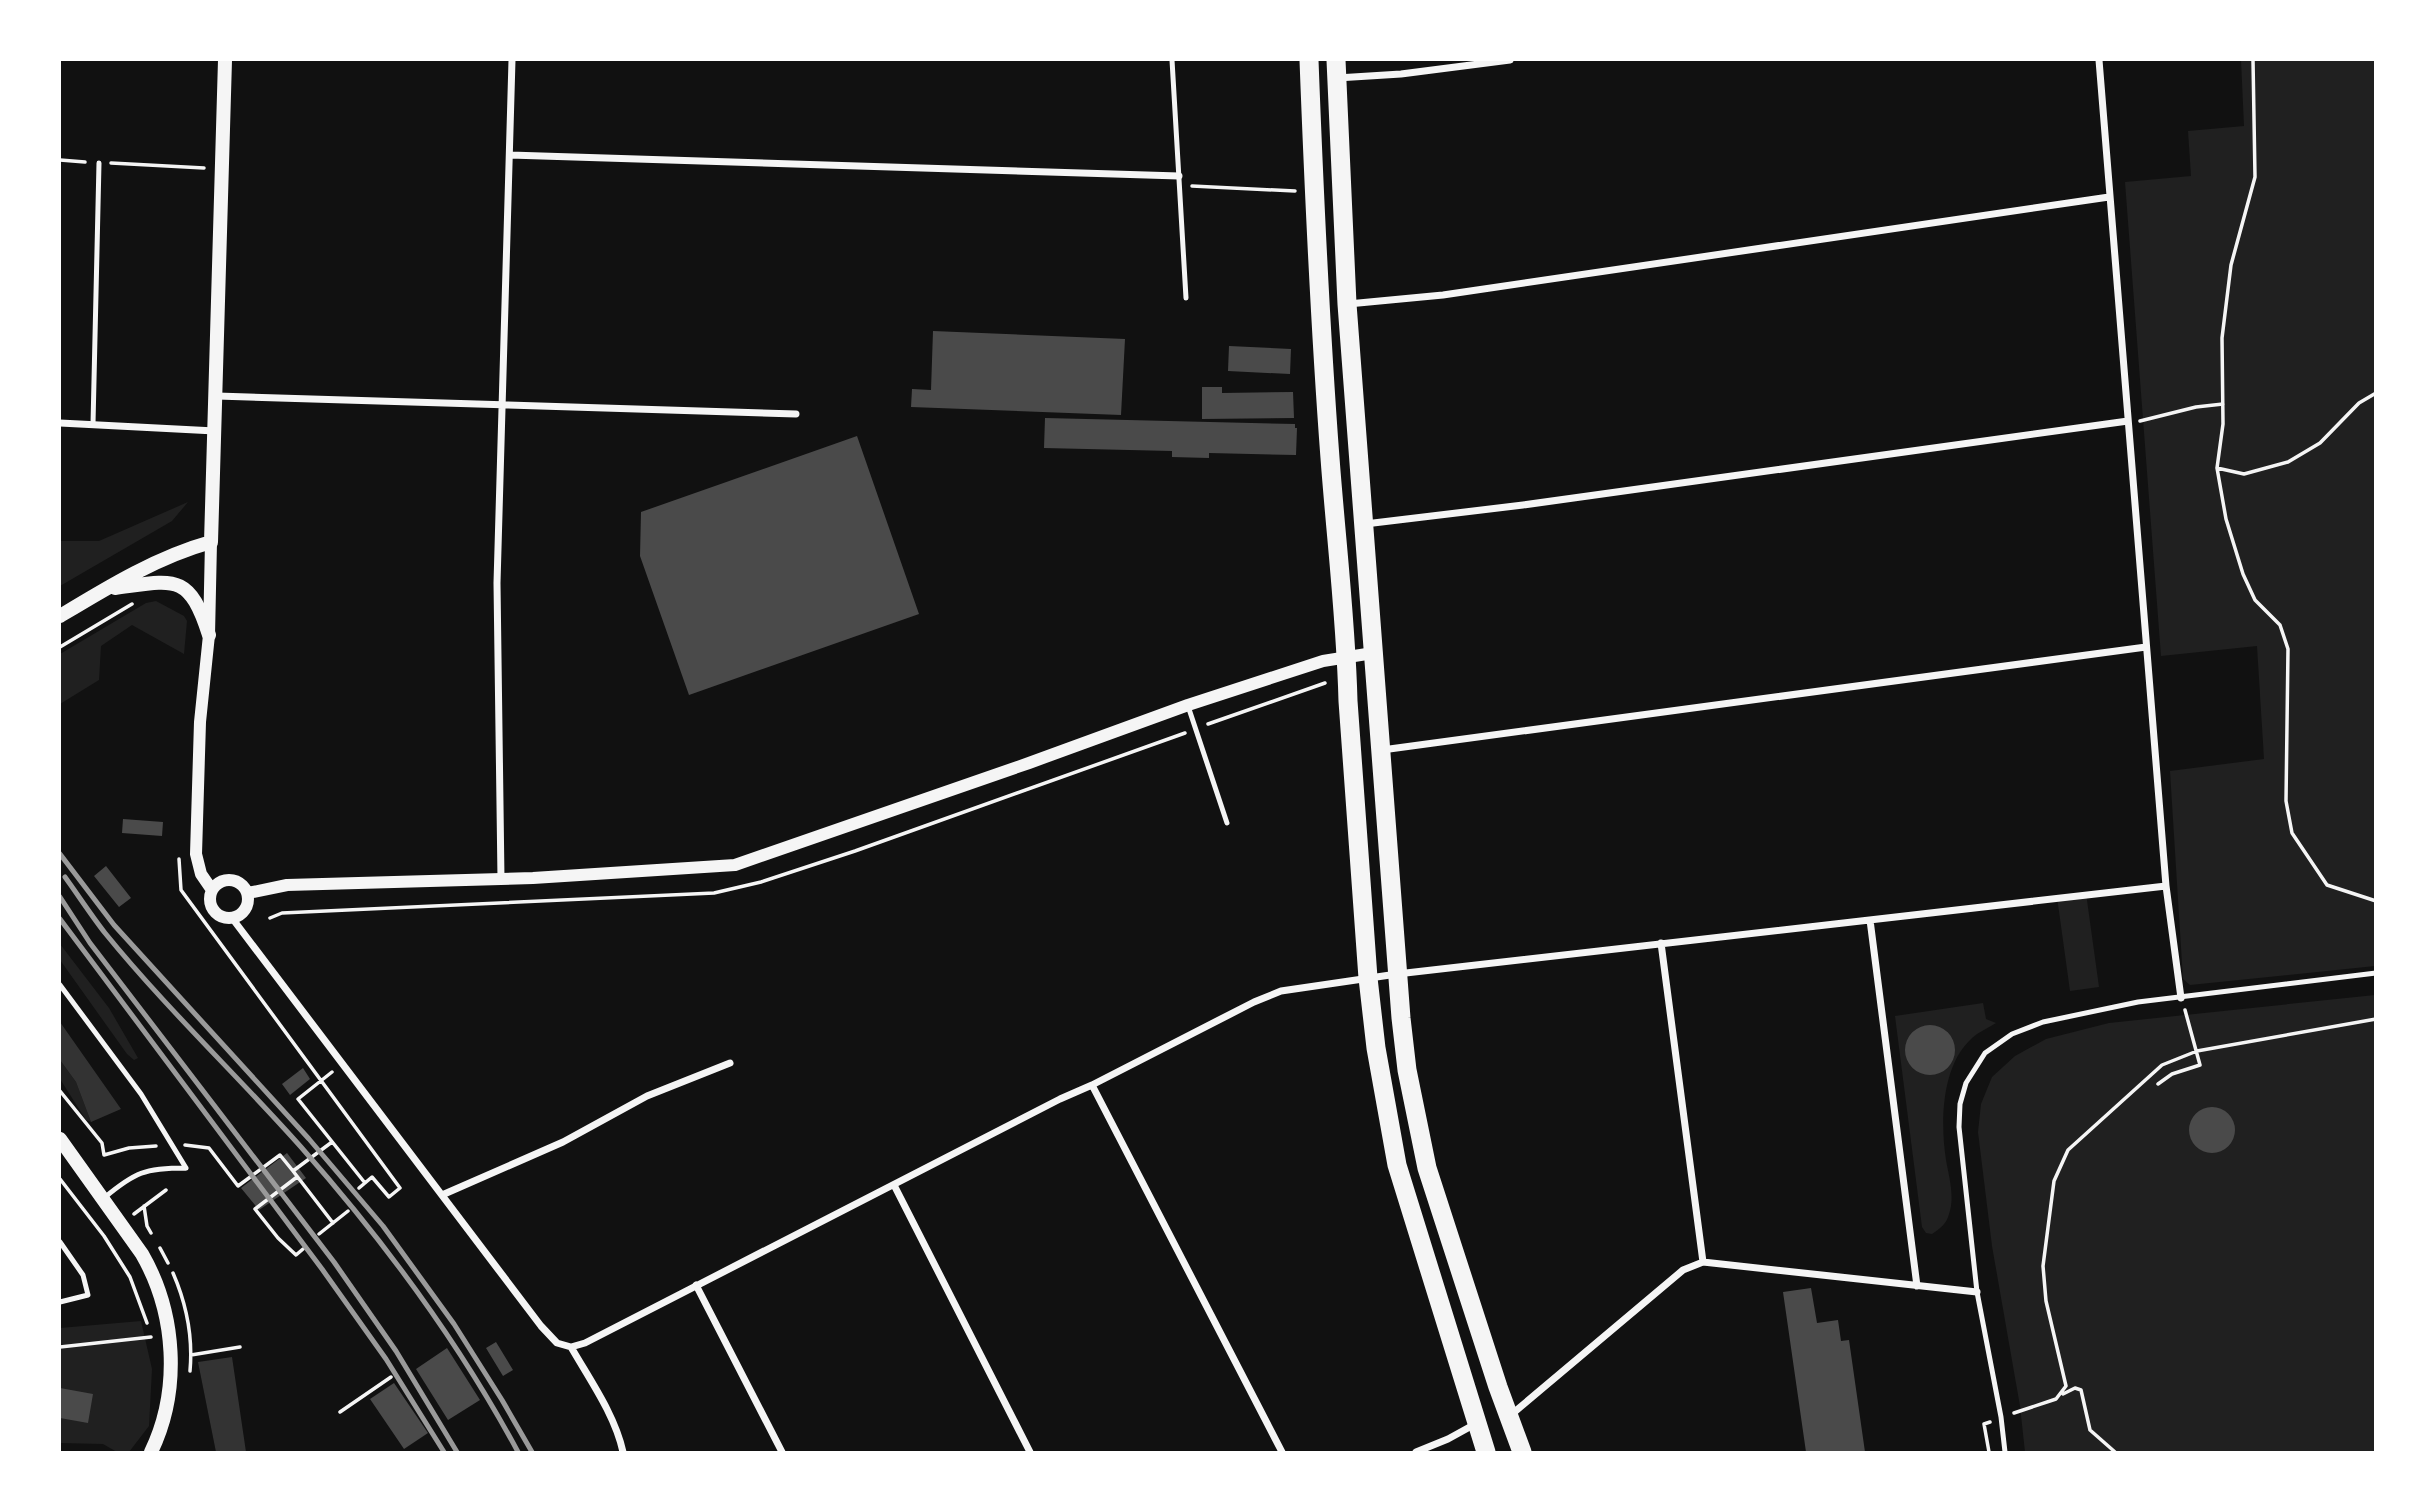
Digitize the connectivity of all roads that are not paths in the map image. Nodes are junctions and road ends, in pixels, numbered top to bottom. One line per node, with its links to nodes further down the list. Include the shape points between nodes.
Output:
1 (225, 60): 14 (main road)
2 (512, 60): 8 (street)
3 (1172, 60): 10 (lane)
4 (1309, 60): 28 (highway, via 1316,255)
5 (1510, 60): 7 (street, via 1401,74)
6 (2099, 60): 11 (street)
7 (1337, 69): 13 (highway)
8 (510, 155): 10 (street); 15 (street)
9 (99, 163): 19 (lane)
10 (1179, 176): 12 (lane)
11 (2109, 197): 13 (street, via 1443,295); 17 (street)
12 (1186, 298)
13 (1347, 304): 21 (highway)
14 (217, 396): 15 (street); 20 (main road)
15 (502, 407): 16 (street); 32 (street, via 497,583)
16 (796, 414)
17 (2128, 421): 21 (street); 26 (street)
18 (60, 423): 19 (street)
19 (93, 424): 20 (street)
20 (215, 431): 22 (main road)
21 (1363, 524): 27 (highway)
22 (211, 542): 23 (main road, via 173,555); 25 (street)
23 (103, 590): 24 (main road); 25 (main road, via 157,582 176,584 196,600)
24 (60, 616)
25 (209, 635): 34 (street, via 200,722 196,854 201,874)
26 (2146, 647): 30 (street); 33 (street)
27 (1373, 653): 28 (street); 30 (highway)
28 (1347, 656): 29 (street); 41 (highway)
29 (1188, 705): 31 (lane); 32 (street, via 734,865)
30 (1382, 750): 40 (highway)
31 (1227, 823)
32 (501, 879): 35 (street, via 287,886)
33 (2166, 886): 37 (street); 43 (street)
34 (212, 890): 35 (street, via 231,880); 36 (street, via 216,912)
35 (247, 893): 36 (street, via 245,909)
36 (232, 918): 48 (street)
37 (1870, 920): 38 (street); 53 (street)
38 (1661, 943): 40 (street); 51 (street)
39 (2375, 973): 43 (lane)
40 (1398, 974): 41 (street); 57 (highway, via 1407,1070 1427,1168)
41 (1368, 978): 45 (street, via 1281,991); 58 (highway, via 1397,1165)
42 (60, 985): 49 (lane, via 141,1094 186,1168 140,1172)
43 (2181, 998): 54 (lane, via 2138,1002 2043,1023 2012,1034 1985,1053 1966,1083 1959,1127)
44 (730, 1063): 48 (street, via 647,1096 563,1142)
45 (1092, 1085): 47 (street); 64 (street)
46 (60, 1139): 49 (main road)
47 (894, 1185): 52 (street); 63 (street)
48 (442, 1195): 56 (street, via 549,1336)
49 (104, 1198): 60 (main road, via 153,1273 168,1322 166,1411)
50 (60, 1242): 55 (lane, via 83,1275 88,1295)
51 (1703, 1262): 53 (street); 57 (street, via 1684,1270)
52 (696, 1284): 56 (street); 62 (street)
53 (1917, 1286): 54 (street)
54 (1977, 1292): 68 (lane)
55 (60, 1302)
56 (571, 1347): 61 (street, via 620,1436)
57 (1508, 1417): 67 (highway)
58 (1477, 1423): 59 (street); 66 (highway)
59 (1433, 1449): 65 (street)
60 (150, 1452)
61 (623, 1452)
62 (782, 1452)
63 (1030, 1452)
64 (1282, 1452)
65 (1416, 1452)
66 (1486, 1452)
67 (1522, 1452)
68 (2005, 1452)

